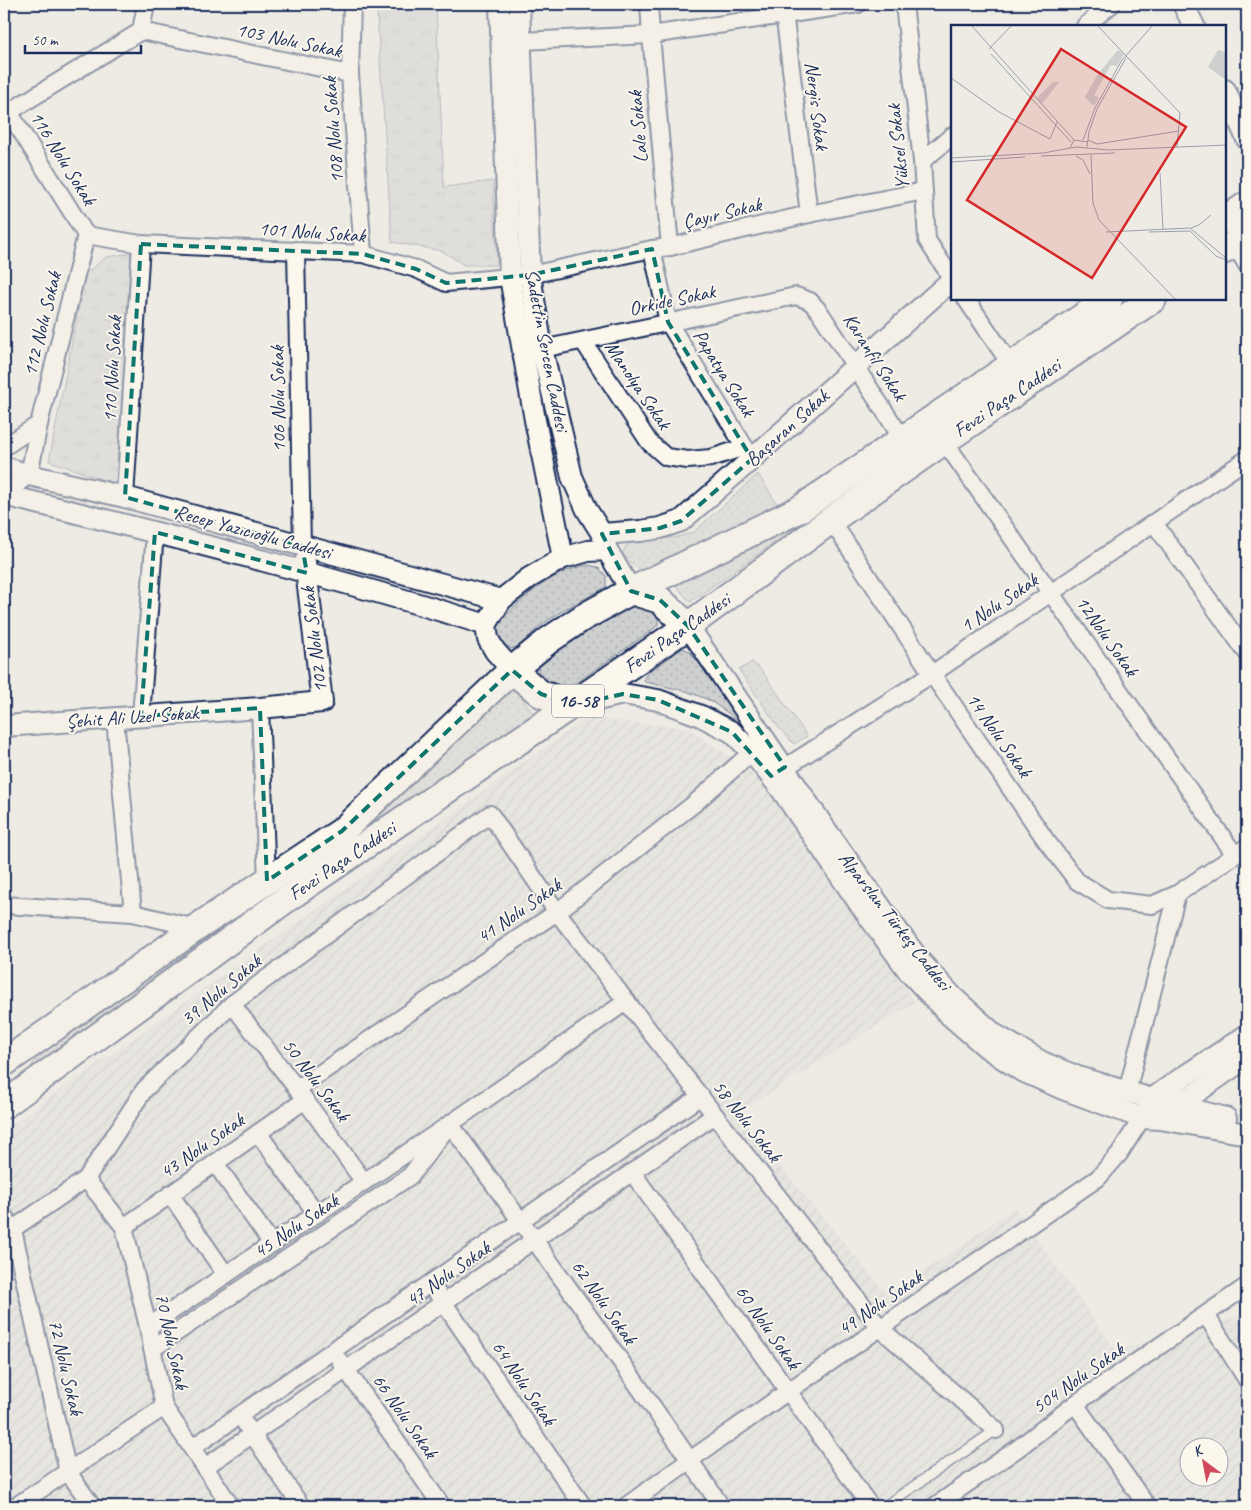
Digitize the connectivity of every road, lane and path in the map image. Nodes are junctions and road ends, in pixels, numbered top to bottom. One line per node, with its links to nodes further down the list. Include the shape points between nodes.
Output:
1 (146, 4): 13 (street)
2 (352, 4): 16 (street, 108 Nolu Sokak)
3 (500, 4): 33 (street, Sadettin Sercen Caddesi)
4 (519, 4): 15 (street, Sadettin Sercen Caddesi)
5 (649, 4): 14 (street, Lale Sokak)
6 (858, 4): 10 (street)
7 (904, 4): 21 (street, Yüksel Sokak)
8 (1112, 4): 11 (street)
9 (1183, 4): 12 (street)
10 (783, 10): 14 (street); 24 (street, Nergis Sokak)
11 (1086, 25)
12 (1194, 25)
13 (141, 31): 16 (street, 103 Nolu Sokak); 18 (street)
14 (651, 36): 15 (street); 28 (street, Lale Sokak)
15 (521, 41): 32 (street, Sadettin Sercen Caddesi)
16 (350, 74): 31 (street, 108 Nolu Sokak)
17 (1226, 92): 20 (street)
18 (5, 110): 26 (street, 116 Nolu Sokak)
19 (951, 137): 21 (street)
20 (1247, 139)
21 (922, 162): 22 (street, Yüksel Sokak)
22 (924, 190): 24 (street, Çayır Sokak); 34 (street, Yüksel Sokak, via 927,240)
23 (1247, 205): 25 (main road)
24 (809, 214): 28 (street, Çayır Sokak)
25 (1226, 219)
26 (86, 235): 27 (street, 101 Nolu Sokak); 45 (street, 112 Nolu Sokak)
27 (141, 244): 30 (street, 101 Nolu Sokak); 54 (street, 110 Nolu Sokak)
28 (670, 247): 29 (street, Çayır Sokak)
29 (652, 249): 32 (street, Çayır Sokak); 40 (street, Papatya Sokak)
30 (296, 250): 31 (street, 101 Nolu Sokak); 59 (street, 106 Nolu Sokak)
31 (363, 254): 33 (street, 101 Nolu Sokak, via 416,269 446,283)
32 (530, 275): 33 (street, 101 Nolu Sokak); 42 (street, Sadettin Sercen Caddesi)
33 (510, 277): 60 (street, Sadettin Sercen Caddesi)
34 (951, 278)
35 (951, 281): 44 (street, Başaran Sokak)
36 (967, 300): 43 (street)
37 (1108, 300): 43 (main road, Fevzi Paşa Caddesi)
38 (1152, 300): 47 (main road, Fevzi Paşa Caddesi / 16-58)
39 (810, 301): 40 (street, Orkide Sokak, via 796,296); 44 (street, Karanfil Sokak)
40 (668, 322): 41 (street, Orkide Sokak); 49 (street, Papatya Sokak)
41 (584, 340): 42 (street, Orkide Sokak); 49 (street, Manolya Sokak, via 649,442 666,457 688,460)
42 (542, 349): 58 (street, Sadettin Sercen Caddesi, via 572,477)
43 (1011, 365): 46 (main road, Fevzi Paşa Caddesi)
44 (855, 366): 46 (street, Karanfil Sokak); 49 (street, Başaran Sokak)
45 (39, 424): 48 (street); 52 (street, 112 Nolu Sokak)
46 (902, 438): 62 (main road, Fevzi Paşa Caddesi, via 800,509)
47 (944, 441): 55 (main road, Fevzi Paşa Caddesi / 16-58); 63 (street, 12Nolu Sokak)
48 (4, 447)
49 (748, 453): 58 (street, Başaran Sokak, via 681,521)
50 (1247, 459): 56 (street, 1 Nolu Sokak)
51 (4, 467): 52 (street, Recep Yazıcıoğlu Caddesi)
52 (29, 475): 53 (street); 54 (street, Recep Yazıcıoğlu Caddesi)
53 (4, 495): 57 (street, Recep Yazıcıoğlu Caddesi)
54 (125, 497): 59 (street, Recep Yazıcıoğlu Caddesi)
55 (832, 520): 66 (main road, Fevzi Paşa Caddesi / 16-58); 69 (street, 14 Nolu Sokak)
56 (1154, 523): 63 (street, 1 Nolu Sokak); 67 (street)
57 (155, 532): 61 (street, Recep Yazıcıoğlu Caddesi); 72 (street)
58 (605, 542): 60 (street, Başaran Sokak); 62 (street, Sadettin Sercen Caddesi)
59 (302, 546): 61 (street, 102 Nolu Sokak); 64 (street, Recep Yazıcıoğlu Caddesi)
60 (563, 558): 64 (street, Başaran Sokak, via 528,578)
61 (307, 573): 65 (street, Recep Yazıcıoğlu Caddesi); 71 (street, 102 Nolu Sokak, via 322,702)
62 (631, 591): 66 (main road, via 660,600); 68 (main road, Fevzi Paşa Caddesi, via 582,618)
63 (1051, 593): 69 (street, 1 Nolu Sokak); 78 (street, 12Nolu Sokak)
64 (501, 600): 65 (street, Başaran Sokak)
65 (486, 625): 68 (street, via 488,639)
66 (688, 626): 70 (main road, Fevzi Paşa Caddesi / 16-58); 76 (street, Alparslan Türkeş Caddesi)
67 (1247, 653)
68 (512, 670): 70 (main road, via 542,694); 79 (main road, Fevzi Paşa Caddesi, via 342,831)
69 (932, 674): 76 (street, 1 Nolu Sokak); 80 (street, 14 Nolu Sokak, via 1077,881 1108,900 1152,904)
70 (573, 706): 75 (street, via 623,694 658,700 732,732); 94 (main road, Fevzi Paşa Caddesi / 16-58, via 292,895)
71 (260, 708): 72 (street, Şehit Ali Uzel Sokak); 79 (street)
72 (141, 716): 73 (street, Şehit Ali Uzel Sokak)
73 (115, 719): 74 (street, Şehit Ali Uzel Sokak); 83 (street)
74 (4, 726)
75 (752, 752): 76 (street); 82 (street, 41 Nolu Sokak, via 695,803)
76 (779, 778): 90 (street, Alparslan Türkeş Caddesi, via 824,827 894,927 954,998 994,1034 1042,1062); 97 (street, Alparslan Türkeş Caddesi, via 861,906 905,965 948,1014 986,1047 1020,1070)
77 (490, 814): 82 (street, 58 Nolu Sokak); 86 (street, 39 Nolu Sokak)
78 (1241, 851): 80 (street, 14 Nolu Sokak)
79 (267, 881): 84 (main road, Fevzi Paşa Caddesi)
80 (1177, 894): 90 (street)
81 (4, 905): 83 (street)
82 (557, 912): 85 (street, 58 Nolu Sokak); 91 (street, 41 Nolu Sokak)
83 (133, 913): 84 (street)
84 (196, 928): 88 (main road, Fevzi Paşa Caddesi)
85 (627, 1001): 92 (street, 58 Nolu Sokak); 98 (street, 45 Nolu Sokak)
86 (232, 1004): 91 (street, 50 Nolu Sokak); 103 (street, 39 Nolu Sokak, via 144,1090)
87 (1247, 1035): 93 (street)
88 (6, 1055)
89 (1247, 1057): 95 (street, via 1190,1097)
90 (1127, 1092): 93 (street, Alparslan Türkeş Caddesi)
91 (301, 1094): 100 (street, 43 Nolu Sokak); 104 (street, 50 Nolu Sokak)
92 (701, 1096): 96 (street, 58 Nolu Sokak); 108 (street, 47 Nolu Sokak)
93 (1152, 1099): 95 (street, Alparslan Türkeş Caddesi); 97 (street)
94 (4, 1105)
95 (1173, 1105): 97 (street); 99 (street, Alparslan Türkeş Caddesi)
96 (715, 1115): 102 (street, 47 Nolu Sokak); 119 (street, 58 Nolu Sokak)
97 (1142, 1118): 99 (street, Alparslan Türkeş Caddesi); 119 (street, 49 Nolu Sokak, via 1119,1154 1098,1178)
98 (450, 1124): 104 (street, 45 Nolu Sokak); 108 (street, 62 Nolu Sokak); 120 (street, 45 Nolu Sokak, via 410,1176)
99 (1247, 1132)
100 (258, 1133): 101 (street, 43 Nolu Sokak); 106 (street)
101 (215, 1163): 105 (street, 43 Nolu Sokak); 112 (street)
102 (632, 1172): 111 (street, 47 Nolu Sokak); 124 (street, 60 Nolu Sokak)
103 (86, 1179): 109 (street, 70 Nolu Sokak); 110 (street, 39 Nolu Sokak)
104 (364, 1182): 106 (street, 45 Nolu Sokak)
105 (170, 1194): 109 (street, 43 Nolu Sokak); 113 (street)
106 (317, 1214): 112 (street, 45 Nolu Sokak)
107 (4, 1216): 110 (street, 72 Nolu Sokak)
108 (521, 1221): 111 (street, 62 Nolu Sokak); 114 (street, 47 Nolu Sokak)
109 (124, 1227): 118 (street, 70 Nolu Sokak)
110 (8, 1232): 133 (street, 72 Nolu Sokak)
111 (534, 1240): 116 (street, 47 Nolu Sokak); 131 (street, 62 Nolu Sokak)
112 (272, 1244): 113 (street, 45 Nolu Sokak)
113 (226, 1274): 118 (street, 45 Nolu Sokak)
114 (431, 1283): 116 (street, 64 Nolu Sokak); 121 (street, 47 Nolu Sokak)
115 (1247, 1286): 117 (street, 504 Nolu Sokak)
116 (443, 1302): 122 (street, 47 Nolu Sokak); 139 (street, 64 Nolu Sokak)
117 (1206, 1315): 123 (street); 125 (street, 504 Nolu Sokak)
118 (148, 1326): 120 (street, 70 Nolu Sokak)
119 (881, 1329): 124 (street, 49 Nolu Sokak); 128 (street, 58 Nolu Sokak)
120 (152, 1349): 126 (street, 70 Nolu Sokak)
121 (332, 1351): 122 (street, 66 Nolu Sokak); 127 (street, 47 Nolu Sokak)
122 (346, 1370): 129 (street, 47 Nolu Sokak); 138 (street, 66 Nolu Sokak)
123 (1247, 1380)
124 (788, 1392): 131 (street, 49 Nolu Sokak); 142 (street, 60 Nolu Sokak)
125 (1075, 1404): 144 (street, 504 Nolu Sokak); 145 (street)
126 (164, 1407): 130 (street, 70 Nolu Sokak); 133 (street)
127 (239, 1416): 129 (street); 130 (street, 47 Nolu Sokak)
128 (996, 1430): 143 (lane)
129 (252, 1435): 132 (street, 47 Nolu Sokak); 137 (street)
130 (192, 1448): 132 (street, 70 Nolu Sokak)
131 (690, 1460): 140 (street, 49 Nolu Sokak); 141 (street, 62 Nolu Sokak)
132 (205, 1468): 136 (street, 70 Nolu Sokak)
133 (68, 1472): 134 (street); 135 (street, 72 Nolu Sokak)
134 (16, 1506)
135 (92, 1506)
136 (230, 1506)
137 (301, 1506)
138 (442, 1506)
139 (583, 1506)
140 (626, 1506)
141 (721, 1506)
142 (870, 1506)
143 (885, 1506)
144 (935, 1506)
145 (1147, 1506)

